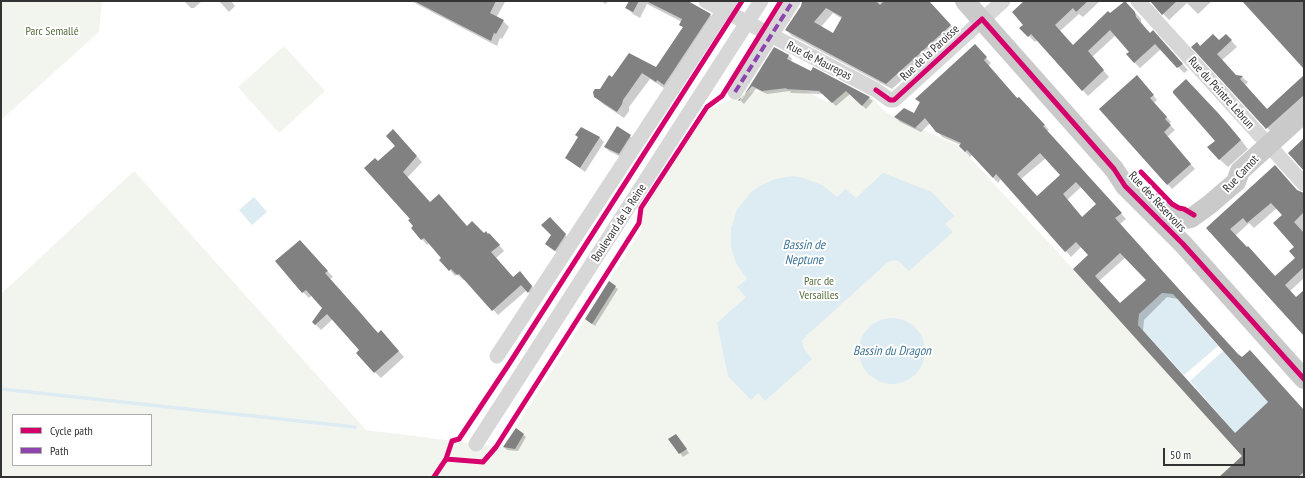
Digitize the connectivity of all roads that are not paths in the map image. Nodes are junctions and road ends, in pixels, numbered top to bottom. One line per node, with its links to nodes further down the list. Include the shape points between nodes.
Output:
1 (706, 1): 7 (street, Rue de Maurepas)
2 (761, 1): 9 (street, Boulevard de la Reine)
3 (793, 1): 10 (street)
4 (965, 1): 8 (main road, Rue des Réservoirs)
5 (1003, 1): 8 (street, Rue de la Paroisse)
6 (1138, 1): 14 (street, Rue du Peintre Lebrun)
7 (727, 6): 9 (street, Rue de Maurepas); 19 (street)
8 (982, 19): 12 (street, Rue de la Paroisse, via 894,100); 15 (main road, Rue des Réservoirs)
9 (747, 23): 10 (street, Rue de Maurepas); 21 (street, Boulevard de la Reine)
10 (771, 36): 11 (street); 12 (street, Rue de Maurepas, via 876,90)
11 (735, 92)
12 (890, 100)
13 (1304, 113): 14 (main road, Rue Carnot)
14 (1269, 145): 16 (street, Rue du Peintre Lebrun); 17 (main road, Rue Carnot, via 1240,171 1236,182)
15 (1114, 169): 17 (main road, Rue des Réservoirs, via 1128,176 1167,215 1175,219 1186,219); 18 (main road, Rue des Réservoirs, via 1125,186)
16 (1304, 184)
17 (1202, 210): 18 (main road)
18 (1183, 244): 20 (main road, Rue des Réservoirs)
19 (497, 356)
20 (1304, 379)
21 (476, 444)

